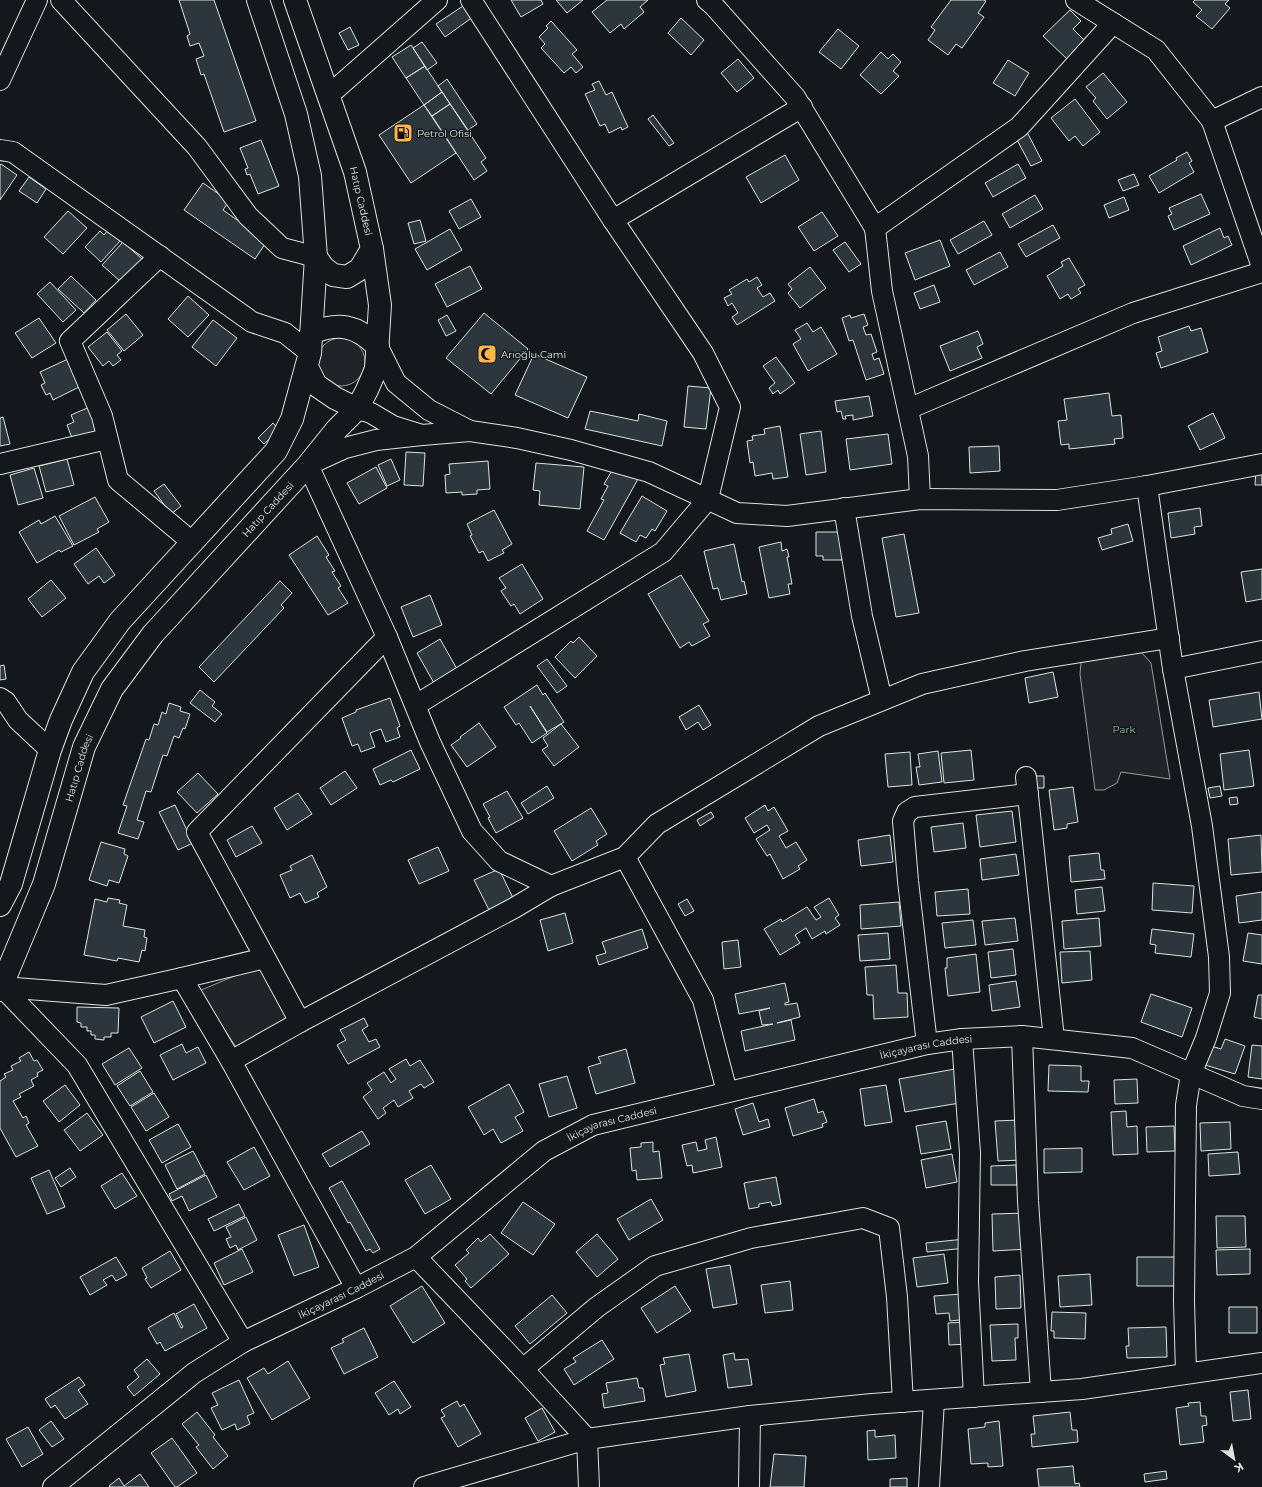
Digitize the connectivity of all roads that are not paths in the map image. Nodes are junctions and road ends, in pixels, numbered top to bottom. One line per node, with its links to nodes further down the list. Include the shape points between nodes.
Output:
1 (37, 0): 10 (street)
2 (61, 0): 20 (street, via 196,147 248,216 282,248)
3 (258, 0): 20 (main road, via 298,121 310,176)
4 (295, 0): 11 (main road, Hatıp Caddesi)
5 (437, 0): 11 (street)
6 (471, 0): 16 (street)
7 (707, 0): 13 (street)
8 (1076, 0): 9 (street)
9 (1113, 23): 14 (street, via 1156,50); 17 (street, via 1019,127)
10 (0, 80)
11 (329, 95): 18 (main road, Hatıp Caddesi, via 355,172)
12 (1262, 97): 14 (street)
13 (802, 107): 16 (street); 17 (street)
14 (1212, 121): 21 (street)
15 (0, 150): 19 (street, via 13,152)
16 (613, 220): 34 (street, via 703,353 730,407)
17 (875, 228): 26 (street, via 882,291)
18 (372, 249): 20 (main road, via 360,269 347,277 333,276); 23 (main road, Hatıp Caddesi, via 380,305)
19 (160, 256): 24 (street, via 252,322 285,333); 29 (street, via 70,341 102,416)
20 (316, 257): 24 (main road)
21 (1262, 267)
22 (1262, 272): 26 (street, via 1133,313)
23 (378, 347): 24 (main road, via 358,330 345,326 329,328); 25 (main road, Hatıp Caddesi, via 376,369); 27 (street, via 396,383 429,410)
24 (309, 351): 25 (main road, via 316,385 335,398); 37 (main road, via 292,419 276,451)
25 (357, 408): 28 (street, via 393,426); 32 (main road, Hatıp Caddesi)
26 (908, 409): 35 (street, via 918,456)
27 (470, 431): 28 (street); 34 (street, via 572,450 649,472)
28 (422, 435): 32 (street, via 376,440 345,448)
29 (107, 439): 30 (street); 37 (street, via 118,480)
30 (0, 464)
31 (1262, 464): 33 (street)
32 (308, 465): 38 (street); 52 (main road, Hatıp Caddesi, via 153,634 112,689 84,747 44,884)
33 (1147, 486): 35 (street, via 1057,500); 39 (street)
34 (708, 499): 36 (street, via 737,513 787,516); 44 (street, via 663,552)
35 (920, 499): 36 (street)
36 (844, 508): 43 (street, via 862,616)
37 (192, 542): 45 (main road, via 120,621 84,672 60,720)
38 (387, 637): 44 (street); 50 (street, via 197,832)
39 (1168, 638): 41 (street); 43 (street, via 1025,661 922,684)
40 (1262, 651): 41 (street)
41 (1173, 669): 59 (street, via 1202,826 1219,957 1220,993)
42 (0, 698): 45 (street, via 6,702 18,720)
43 (882, 700): 46 (street, via 819,726 657,824)
44 (416, 705): 48 (street, via 430,742 472,832 499,861)
45 (50, 750): 47 (main road)
46 (625, 856): 48 (street); 60 (street, via 703,1000)
47 (6, 883): 49 (main road)
48 (551, 886): 53 (street)
49 (0, 905)
50 (266, 958): 51 (street); 53 (street)
51 (182, 978): 52 (street, via 106,995); 58 (street)
52 (1, 988): 64 (street, via 78,1065)
53 (300, 1022): 58 (street)
54 (1022, 1036): 55 (street, İkiçayarası Caddesi); 56 (street, İkiçayarası Caddesi); 68 (street, via 1028,1201)
55 (962, 1038): 57 (street, İkiçayarası Caddesi); 69 (street, via 970,1153 968,1282)
56 (1054, 1039): 57 (street, via 1027,786 915,807 907,812 903,821); 59 (street, İkiçayarası Caddesi, via 1132,1048)
57 (927, 1044): 60 (street, İkiçayarası Caddesi)
58 (231, 1061): 63 (street)
59 (1191, 1074): 61 (street, İkiçayarası Caddesi, via 1243,1096); 67 (street, via 1186,1105)
60 (727, 1092): 62 (street, İkiçayarası Caddesi, via 593,1125 544,1151)
61 (1262, 1099)
62 (416, 1257): 63 (street, İkiçayarası Caddesi); 66 (street)
63 (356, 1288): 64 (street, İkiçayarası Caddesi)
64 (243, 1342): 74 (street, İkiçayarası Caddesi, via 194,1373)
65 (1262, 1362): 67 (street)
66 (523, 1369): 71 (street, via 597,1307 656,1266 751,1238 863,1218 889,1228 897,1297); 73 (street)
67 (1186, 1373): 68 (street, via 1082,1389)
68 (1041, 1392): 69 (street)
69 (974, 1397): 70 (street)
70 (934, 1400): 71 (street); 78 (street)
71 (903, 1402): 72 (street)
72 (750, 1416): 73 (street); 77 (street)
73 (587, 1439): 75 (street); 76 (street)
74 (53, 1487)
75 (424, 1487)
76 (589, 1487)
77 (749, 1487)
78 (929, 1487)

